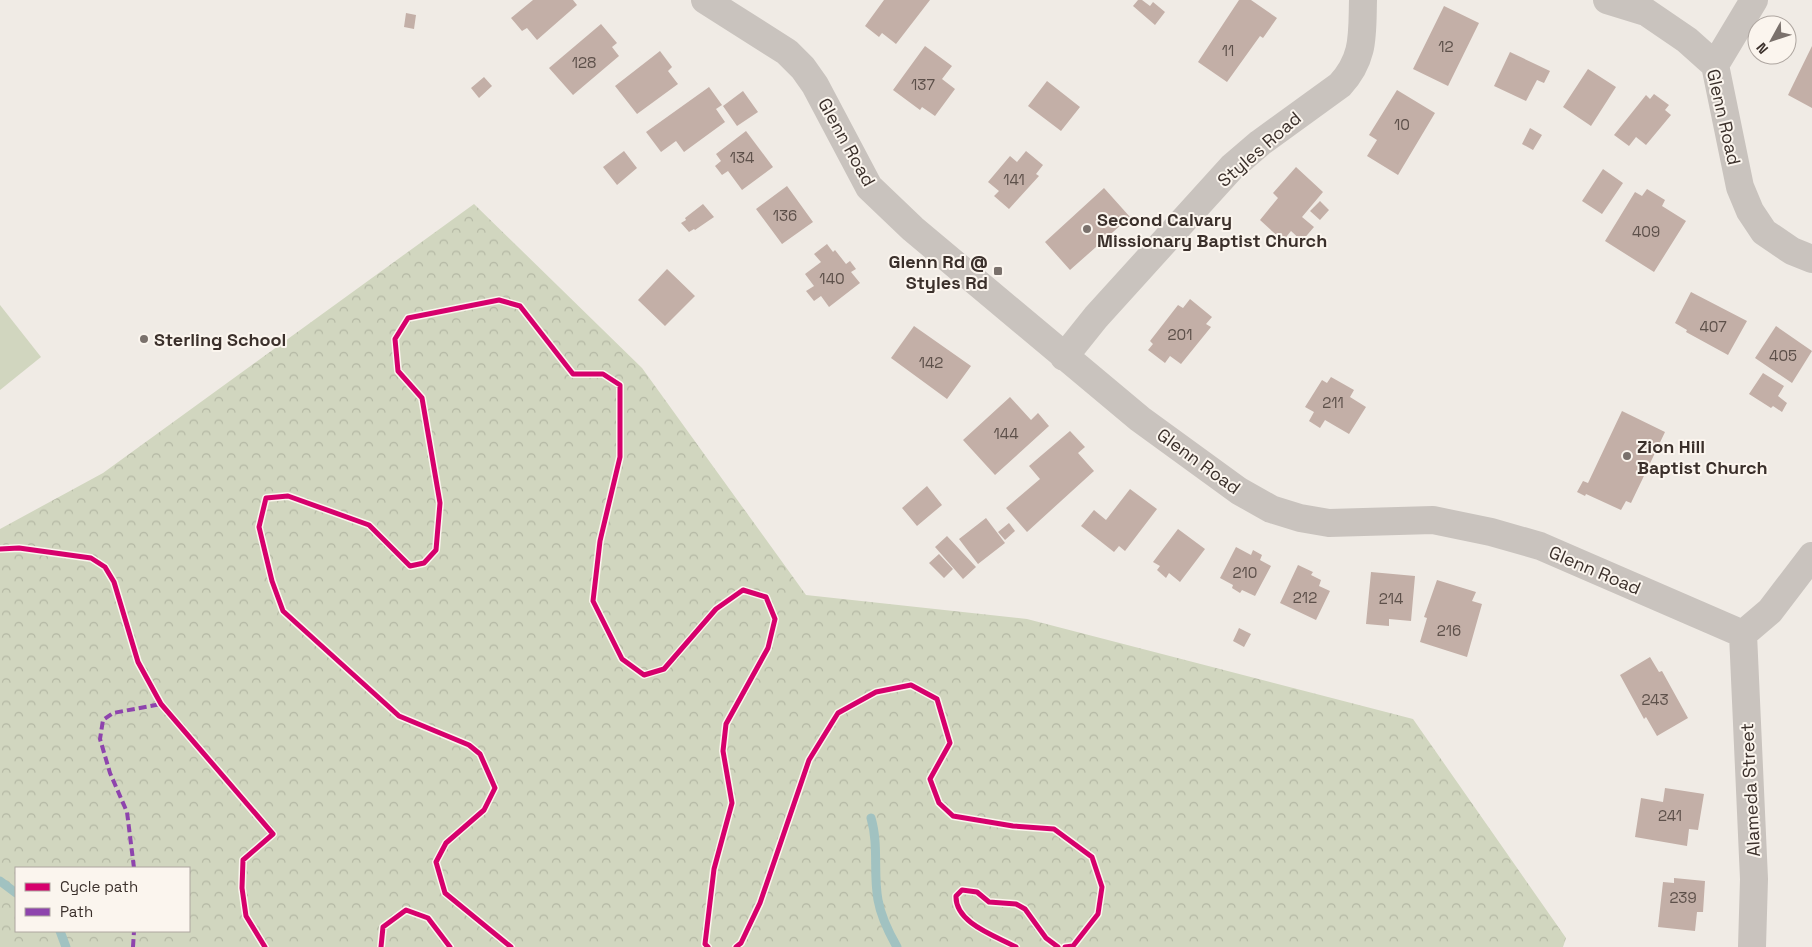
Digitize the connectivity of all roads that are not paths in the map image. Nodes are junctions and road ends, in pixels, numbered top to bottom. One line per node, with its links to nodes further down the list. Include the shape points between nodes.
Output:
1 (705, 0): 7 (street, Glenn Road, via 787,52 815,84 869,187 913,229)
2 (1362, 0): 7 (street, Styles Road, via 1360,52 1351,74 1232,167 1096,317)
3 (1607, 0): 5 (street, Glenn Road, via 1646,12 1687,40)
4 (1754, 0): 5 (street)
5 (1715, 65): 6 (street, Glenn Road, via 1740,187 1750,211 1764,232 1792,251)
6 (1812, 259)
7 (1064, 357): 9 (street, Glenn Road, via 1147,424 1239,491 1271,509 1329,522 1433,520 1491,532 1540,546)
8 (1812, 556): 9 (street, via 1770,611)
9 (1743, 634): 10 (street, Alameda Street, via 1754,879)
10 (1752, 947)

